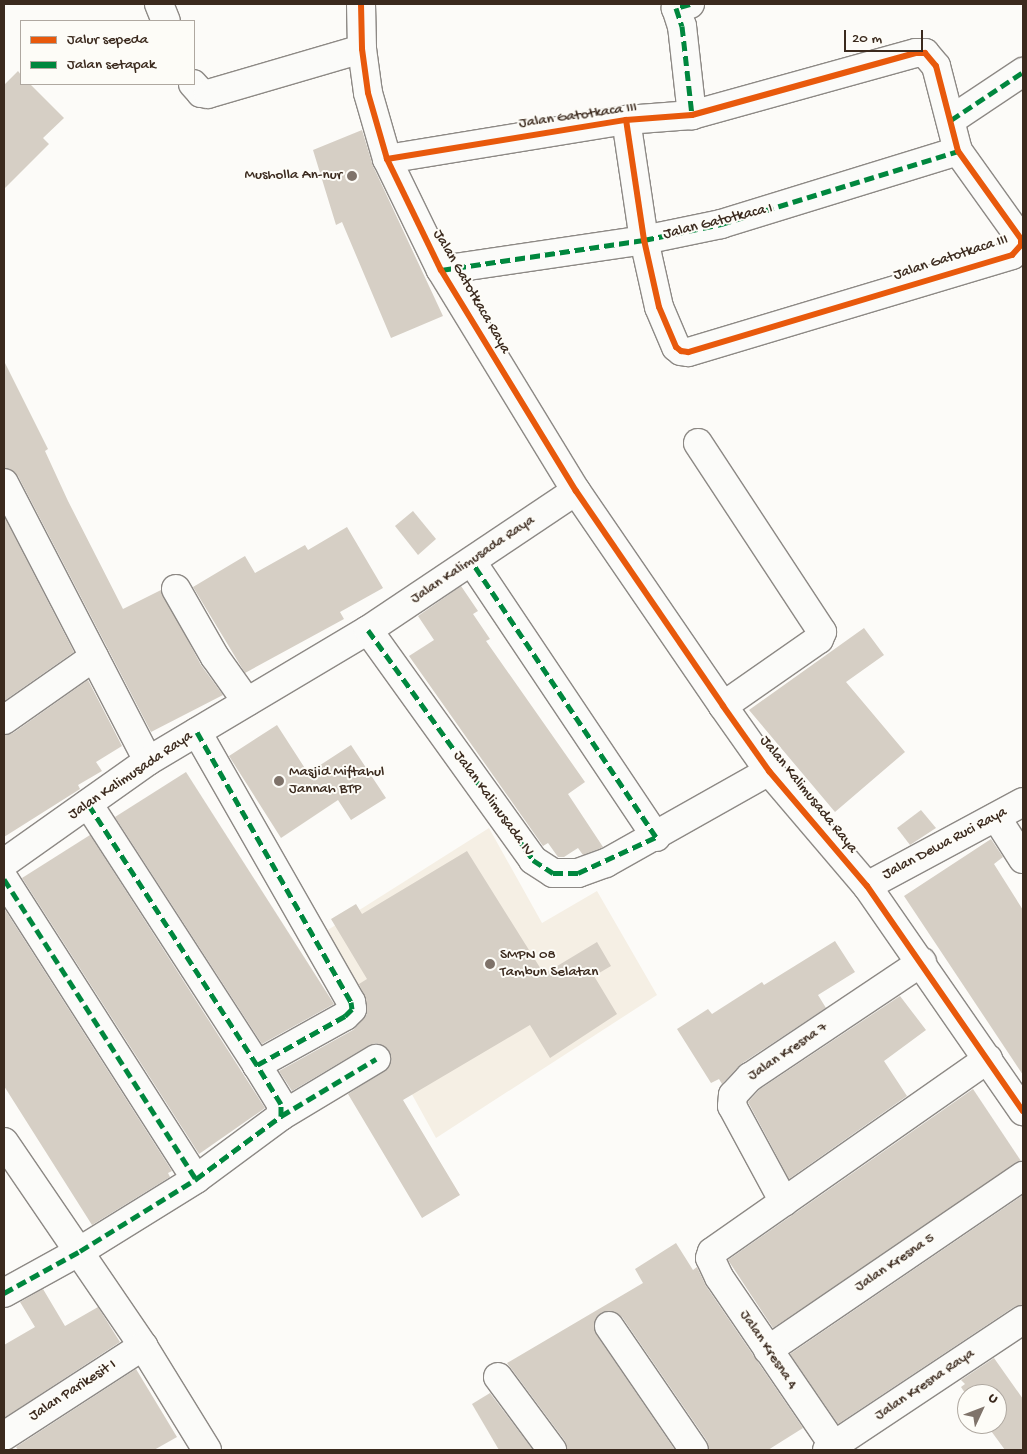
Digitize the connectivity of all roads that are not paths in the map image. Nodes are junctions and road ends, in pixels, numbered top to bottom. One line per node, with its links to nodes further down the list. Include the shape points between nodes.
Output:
1 (159, 4): 4 (street)
2 (361, 4): 5 (street, Jalan Gatotkaca Raya)
3 (680, 5): 8 (street)
4 (166, 20)
5 (362, 49): 7 (street, via 208,94); 12 (street, Jalan Gatotkaca Raya, via 368,94)
6 (1023, 72): 10 (street)
7 (193, 85)
8 (692, 114): 9 (street, Jalan Gatotkaca III); 10 (street, Jalan Gatotkaca III, via 925,53 936,66)
9 (626, 120): 12 (street, Jalan Gatotkaca III); 13 (street)
10 (952, 120): 11 (street, Jalan Gatotkaca III)
11 (958, 151): 13 (street, Jalan Gatotkaca I, via 721,224); 13 (street, Jalan Gatotkaca III, via 1020,239 1017,251 688,352 676,347 659,307)
12 (394, 157): 14 (street, Jalan Gatotkaca Raya)
13 (644, 240): 14 (street, Jalan Gatotkaca I)
14 (441, 270): 17 (street, Jalan Gatotkaca Raya)
15 (698, 443): 23 (street, via 822,632 819,639)
16 (4, 483): 21 (street)
17 (576, 492): 18 (street, Jalan Kalimusada Raya); 23 (street, Jalan Kalimusada Raya)
18 (472, 562): 20 (street, Jalan Kalimusada Raya); 31 (street)
19 (176, 589): 22 (street, via 215,657)
20 (368, 630): 22 (street, Jalan Kalimusada Raya); 31 (street, Jalan Kalimusada IV, via 533,860 553,873 578,873)
21 (94, 657): 24 (street); 26 (street)
22 (247, 702): 25 (street, Jalan Kalimusada Raya)
23 (723, 706): 27 (street, Jalan Kalimusada Raya)
24 (4, 720)
25 (196, 732): 26 (street, Jalan Kalimusada Raya); 39 (street, via 351,1002 352,1009 344,1016)
26 (148, 761): 29 (street, Jalan Kalimusada Raya)
27 (769, 771): 31 (street, Jalan Kalimusada IV); 35 (street, Jalan Kalimusada Raya)
28 (1023, 802): 30 (street, Jalan Dewa Ruci Raya)
29 (88, 804): 33 (street, Jalan Kalimusada Raya); 39 (street)
30 (996, 817): 32 (street); 35 (street, Jalan Dewa Ruci Raya)
31 (656, 837)
32 (1023, 859)
33 (4, 863)
34 (4, 879): 44 (street)
35 (867, 886): 36 (street, Jalan Kalimusada Raya)
36 (922, 962): 38 (street, Jalan Kalimusada Raya); 45 (street, Jalan Kresna 7, via 750,1077 733,1095 732,1106)
37 (376, 1058): 41 (street)
38 (988, 1059): 40 (street, Jalan Kalimusada Raya); 45 (street)
39 (257, 1065): 41 (street, via 281,1104)
40 (1023, 1111)
41 (281, 1116): 44 (street)
42 (4, 1142): 46 (street)
43 (1023, 1176): 51 (street, Jalan Kresna 5)
44 (196, 1179): 46 (street)
45 (784, 1202): 51 (street, Jalan Kresna 4, via 712,1252 710,1258 719,1277)
46 (80, 1252): 47 (street); 50 (street)
47 (4, 1293)
48 (609, 1326): 57 (street)
49 (1021, 1326): 54 (street, Jalan Kresna Raya)
50 (143, 1346): 53 (street, Jalan Parikesit I); 55 (street)
51 (768, 1350): 54 (street, Jalan Kresna 4)
52 (498, 1377): 56 (street)
53 (4, 1436)
54 (833, 1449)
55 (204, 1450)
56 (552, 1450)
57 (694, 1450)

